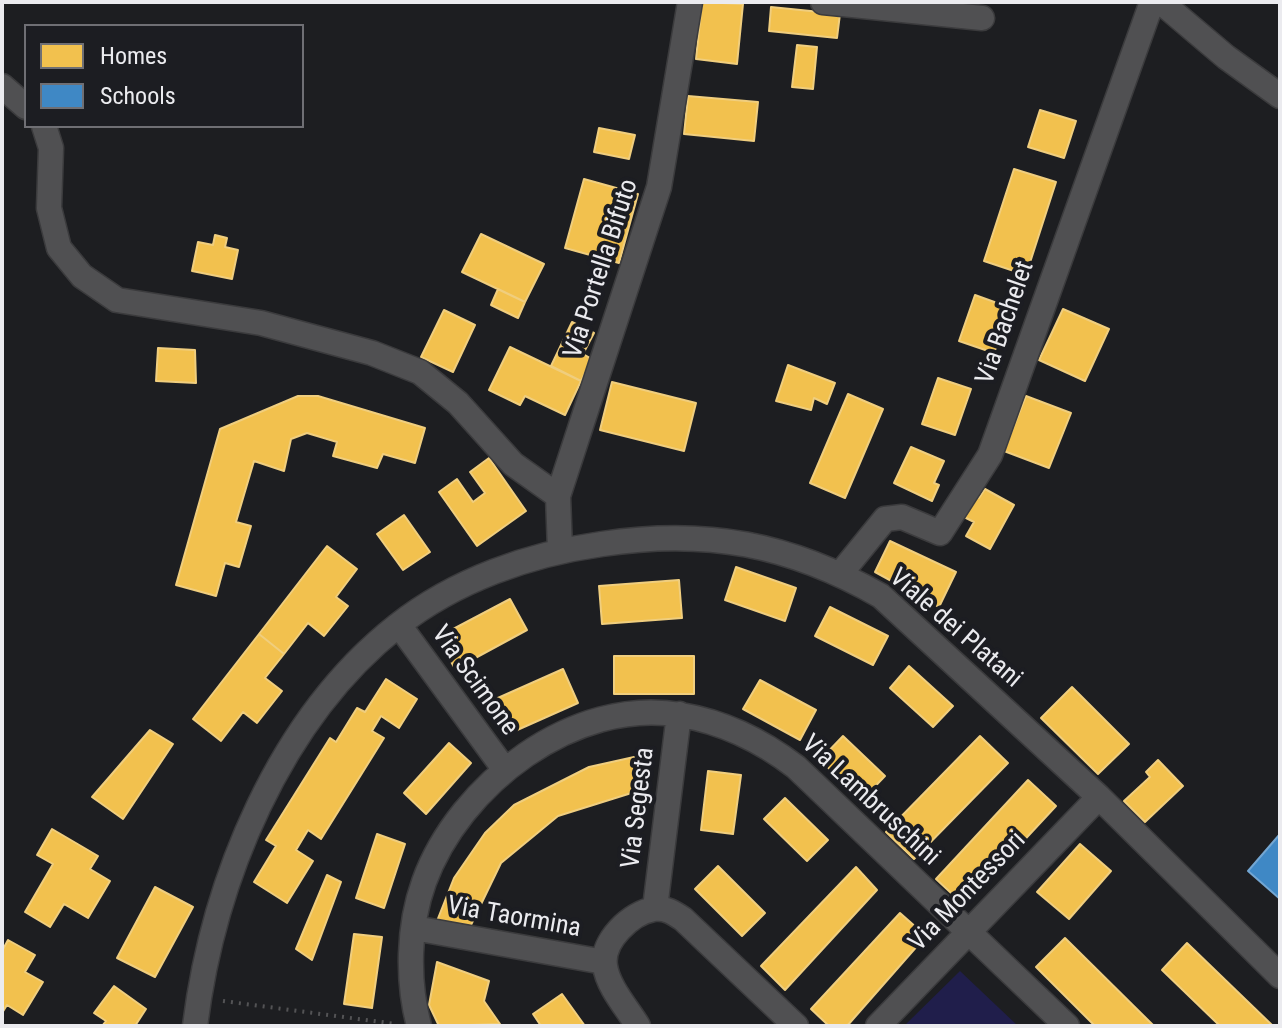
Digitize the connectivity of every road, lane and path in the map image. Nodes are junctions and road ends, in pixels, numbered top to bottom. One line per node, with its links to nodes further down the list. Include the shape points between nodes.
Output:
1 (690, 2): 10 (street, Via Portella Bifuto, via 659,187)
2 (823, 2): 5 (street)
3 (1152, 2): 12 (street, Via Bachelet, via 990,455 940,533 902,517 885,519)
4 (1161, 2): 7 (street)
5 (982, 18)
6 (2, 86): 8 (street)
7 (1280, 96)
8 (24, 105)
9 (45, 128): 10 (street, via 51,148 49,208 59,248 82,276 117,300 261,323 372,353 420,372 458,403 513,464)
10 (558, 496): 11 (street, Via Portella Bifuto)
11 (560, 550): 12 (street, Viale dei Platani, via 694,535 772,549); 13 (street, Viale dei Platani, via 482,576)
12 (841, 573): 16 (street, Viale dei Platani, via 881,596)
13 (399, 625): 15 (street, Via Scimone); 22 (street, Viale dei Platani, via 356,663 281,764 227,881)
14 (679, 714): 15 (street, Via Lambruschini, via 605,719 554,738); 17 (street, Via Segesta); 19 (street, Via Lambruschini, via 722,725 775,751)
15 (505, 770): 18 (street, Via Lambruschini, via 442,844 423,883)
16 (1099, 797): 19 (street, Via Montessori); 21 (street, Viale dei Platani)
17 (655, 908): 20 (street, via 620,928); 26 (street, via 683,919)
18 (414, 928): 20 (street, Via Taormina); 23 (street, Via Lambruschini, via 410,977)
19 (967, 931): 27 (street, Via Montessori); 28 (street, Via Lambruschini)
20 (604, 962): 25 (street)
21 (1280, 976)
22 (198, 997): 23 (path); 24 (street, Viale dei Platani)
23 (419, 1025)
24 (195, 1026)
25 (638, 1026)
26 (796, 1026)
27 (878, 1026)
28 (1067, 1026)

